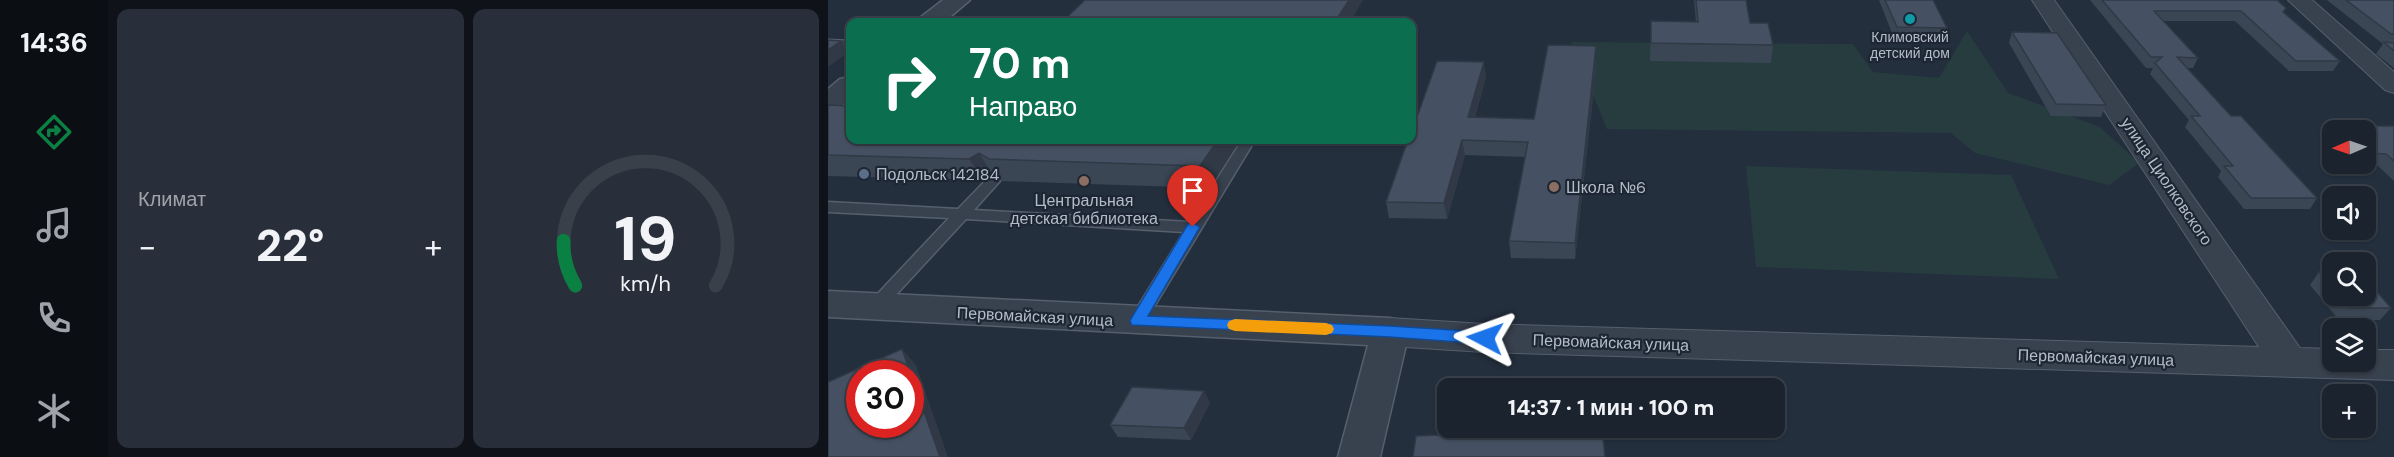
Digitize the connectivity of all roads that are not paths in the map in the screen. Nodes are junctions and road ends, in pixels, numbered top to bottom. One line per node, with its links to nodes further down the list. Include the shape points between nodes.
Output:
1 (958, 0): 4 (street)
2 (2043, 0): 17 (street, улица Циолковского)
3 (2299, 0): 7 (street)
4 (935, 18)
5 (828, 43): 6 (lane)
6 (846, 44)
7 (2394, 85)
8 (1245, 144): 12 (lane)
9 (993, 181): 11 (lane)
10 (828, 207): 11 (lane)
11 (963, 214): 12 (lane); 14 (lane)
12 (1193, 227): 15 (lane)
13 (828, 304): 14 (street, Первомайская улица)
14 (875, 308): 15 (street, Первомайская улица)
15 (1137, 321): 16 (street, Первомайская улица)
16 (1390, 332): 17 (street, Первомайская улица, via 1496,339); 19 (street)
17 (2290, 363): 18 (street, Первомайская улица)
18 (2394, 365)
19 (1359, 457)

